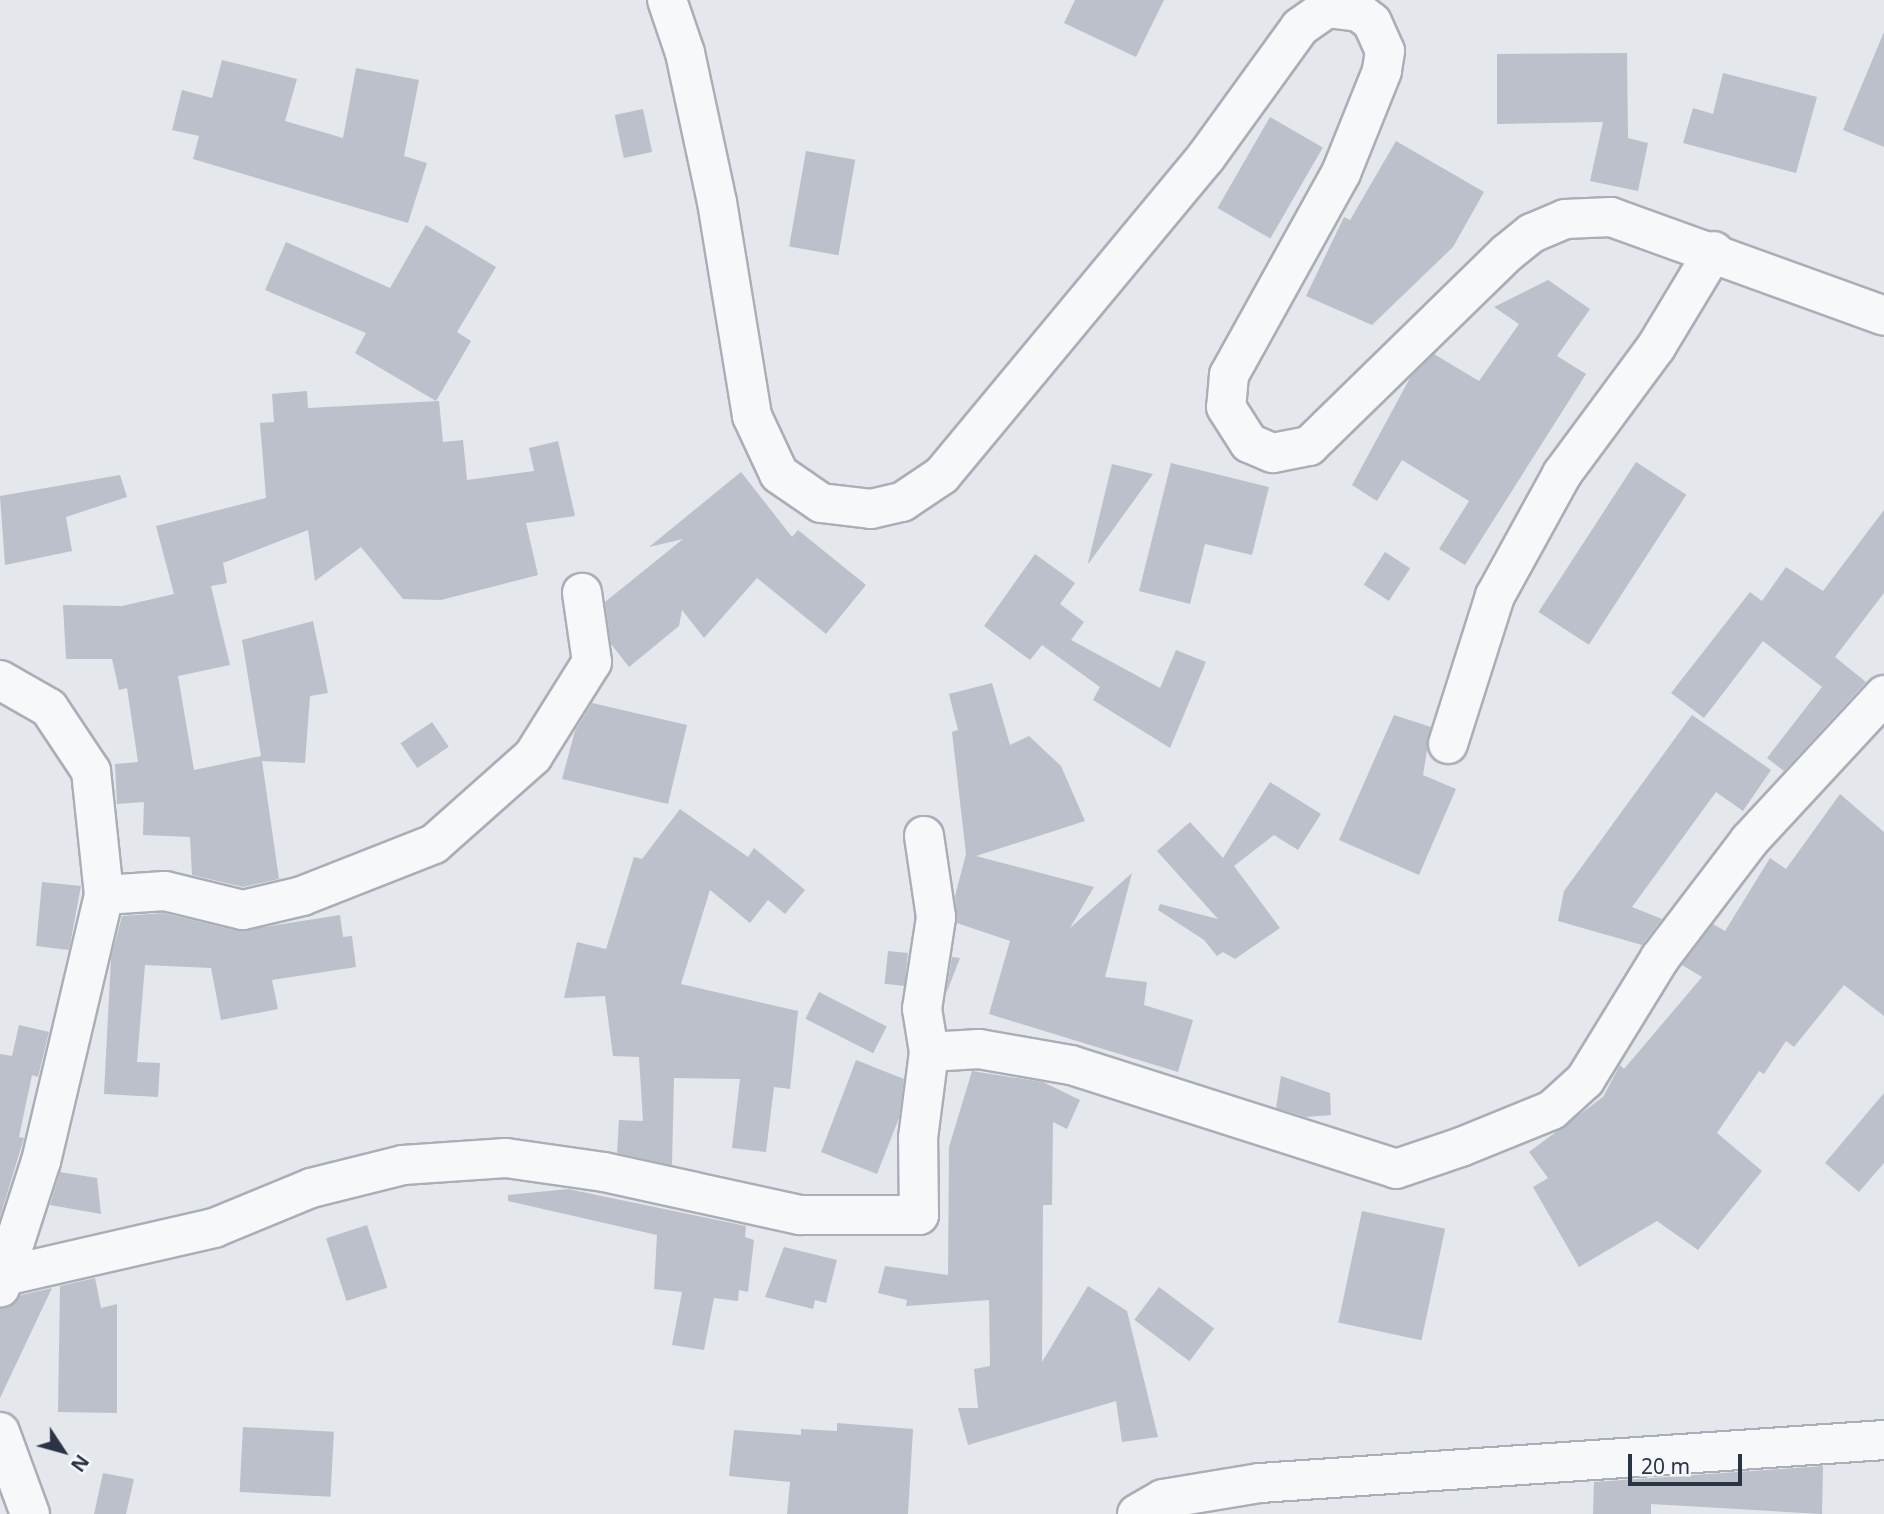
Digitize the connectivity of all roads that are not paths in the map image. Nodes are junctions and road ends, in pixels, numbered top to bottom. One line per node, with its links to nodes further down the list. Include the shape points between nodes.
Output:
1 (667, 0): 2 (street, via 685,53 717,202 739,364 765,453 798,491 849,510 902,502 943,475 982,435 1206,157 1300,27)
2 (1334, 4): 3 (street, via 1372,22 1385,51 1382,71 1341,173 1230,375 1226,407 1249,443 1286,453 1320,438 1532,233 1565,219 1611,218)
3 (1714, 251): 4 (street); 8 (street, via 1656,347 1562,474 1495,596)
4 (1884, 316)
5 (582, 593): 10 (street, via 592,662 533,757 434,844 302,896 243,910 164,891)
6 (0, 680): 10 (street, via 49,708 91,771)
7 (1884, 695): 11 (street, via 1749,841 1660,958 1585,1080 1552,1110 1461,1147 1396,1169 1071,1065 979,1049)
8 (1448, 744)
9 (924, 836): 11 (street, via 936,917 922,1009)
10 (104, 895): 12 (street, via 41,1161)
11 (929, 1052): 12 (street, via 918,1138 919,1215 800,1215 506,1158 403,1165 311,1188 214,1228)
12 (1, 1280)
13 (0, 1432): 15 (street)
14 (1884, 1440): 16 (street, via 1259,1483 1163,1499)
15 (30, 1514)
16 (1137, 1514)

